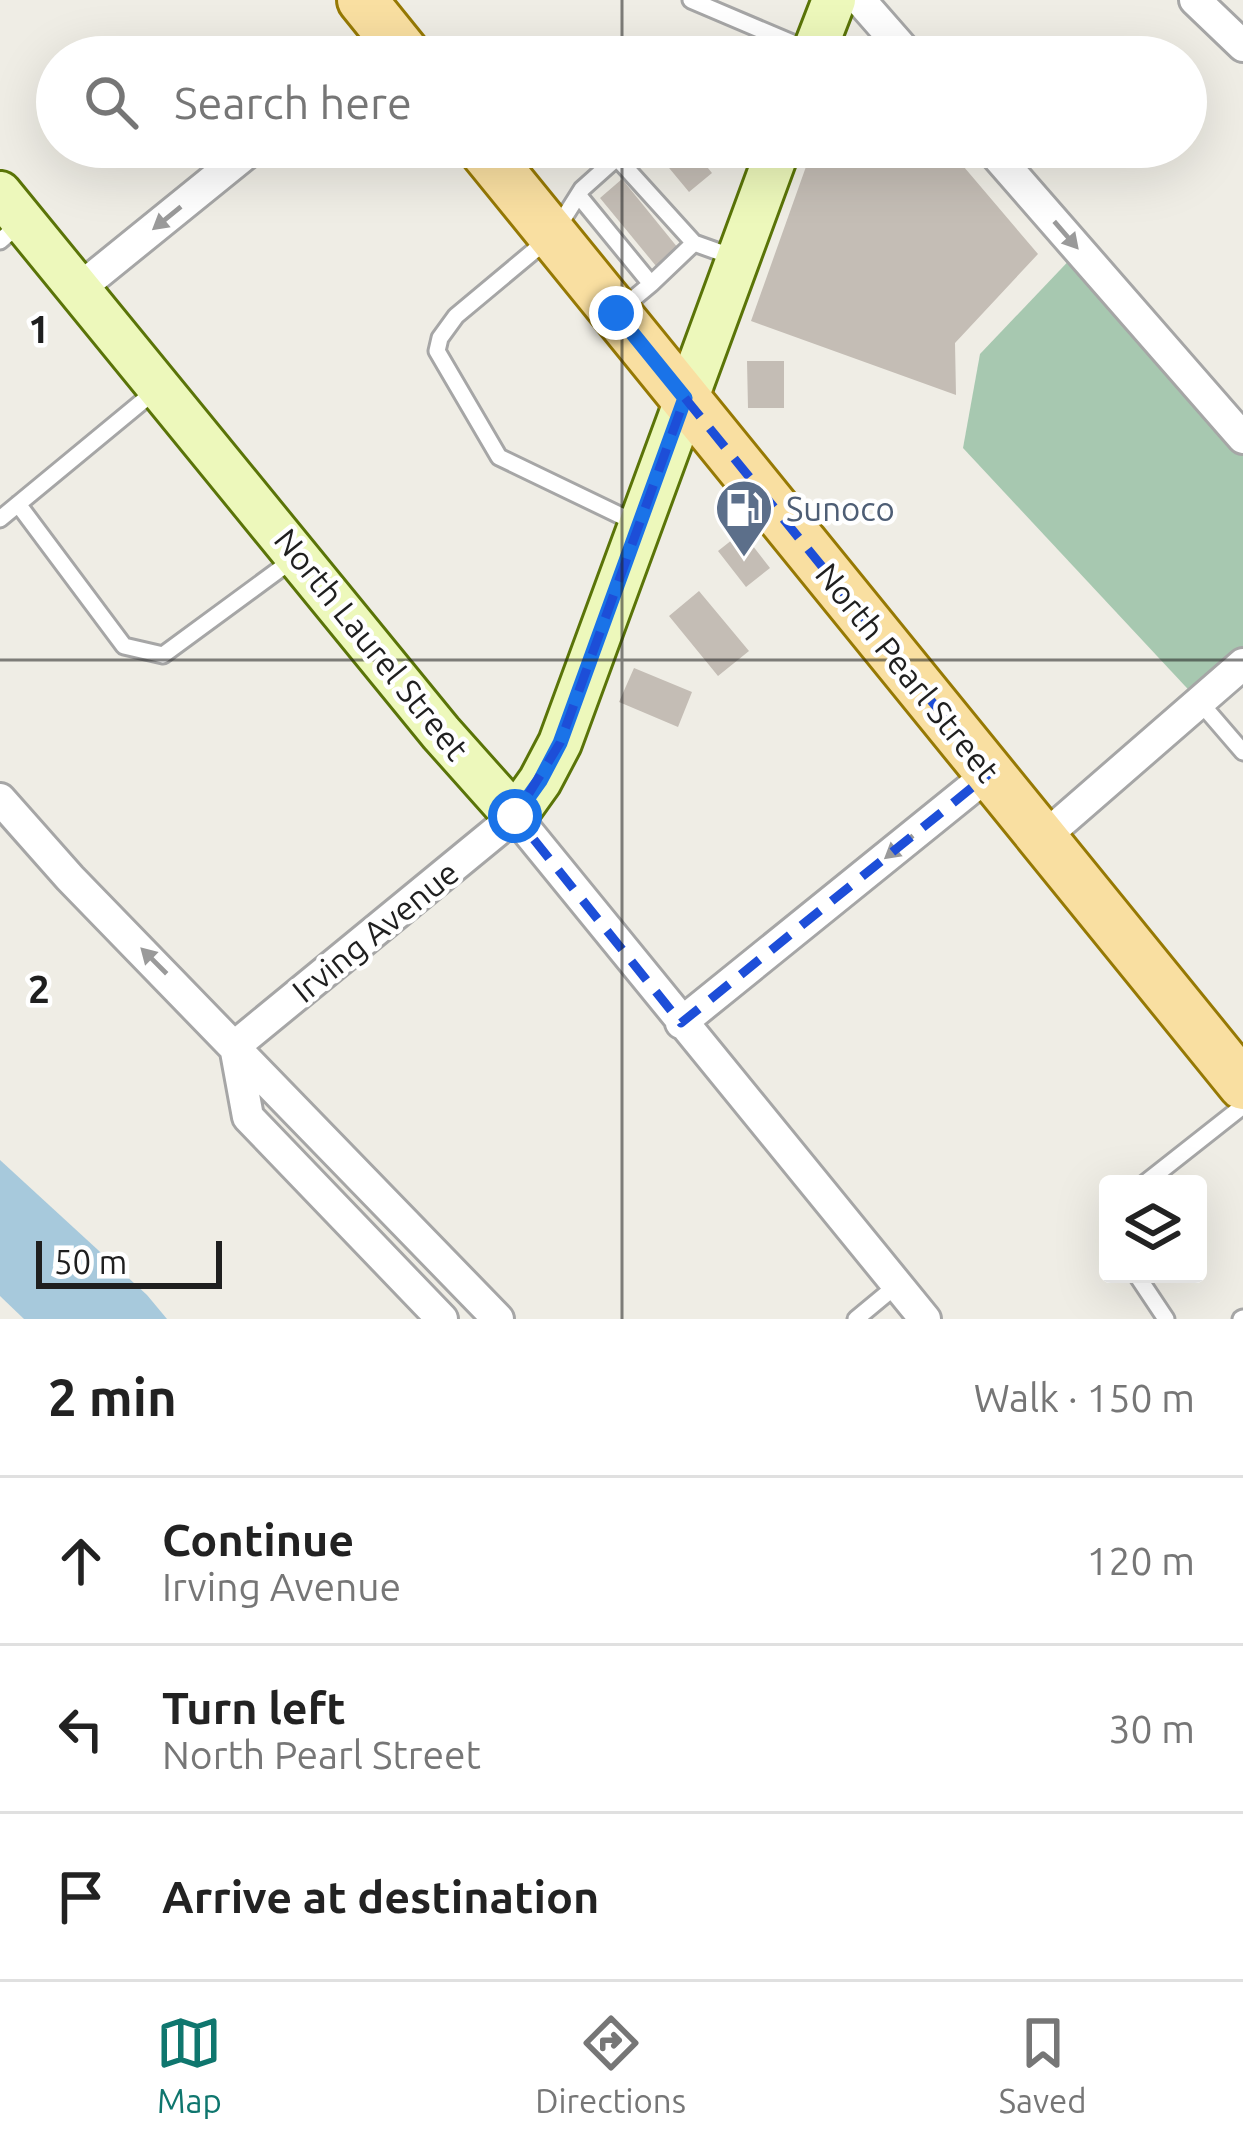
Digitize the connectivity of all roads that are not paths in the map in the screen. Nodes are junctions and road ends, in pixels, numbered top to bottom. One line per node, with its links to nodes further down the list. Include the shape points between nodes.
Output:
1 (691, 0): 5 (lane)
2 (833, 0): 6 (street)
3 (860, 0): 7 (street)
4 (1196, 0): 8 (street)
5 (771, 36)
6 (820, 36)
7 (892, 36)
8 (1243, 46)
9 (228, 168): 19 (street, one-way to 19)
10 (507, 168): 15 (main road, North Pearl Street)
11 (609, 168): 15 (lane)
12 (635, 168): 17 (lane)
13 (771, 168): 18 (street, Irving Avenue)
14 (1007, 168): 23 (street, one-way to 23)
15 (566, 216): 20 (main road, North Pearl Street); 26 (lane, via 456,316 437,351 500,457)
16 (8, 218): 19 (street, North Laurel Street)
17 (694, 243): 18 (lane); 20 (lane)
18 (737, 259): 22 (street, Irving Avenue)
19 (80, 288): 21 (street, North Laurel Street)
20 (633, 299): 22 (main road, North Pearl Street)
21 (161, 386): 24 (lane); 27 (street, North Laurel Street)
22 (685, 398): 26 (street, Irving Avenue); 31 (main road, North Pearl Street)
23 (1243, 438)
24 (18, 504): 25 (lane); 27 (lane, via 124,646 163,656)
25 (0, 519)
26 (639, 524): 33 (street, Irving Avenue, via 560,743)
27 (298, 555): 33 (street, North Laurel Street)
28 (1243, 664): 29 (street)
29 (1199, 701): 30 (lane); 34 (street)
30 (1243, 752)
31 (990, 773): 34 (main road, North Pearl Street); 35 (street, one-way to 35)
32 (0, 799): 36 (street, one-way to 32)
33 (515, 816): 35 (street, North Laurel Street); 36 (street, Irving Avenue)
34 (1043, 838): 37 (main road, North Pearl Street)
35 (682, 1023): 41 (street, North Laurel Street)
36 (235, 1046): 42 (street, via 248,1118); 43 (street)
37 (1243, 1085)
38 (1243, 1106): 39 (lane)
39 (1155, 1175)
40 (1142, 1283): 46 (lane)
41 (897, 1285): 44 (lane); 45 (street, North Laurel Street)
42 (442, 1319)
43 (498, 1319)
44 (856, 1319)
45 (925, 1319)
46 (1166, 1319)

